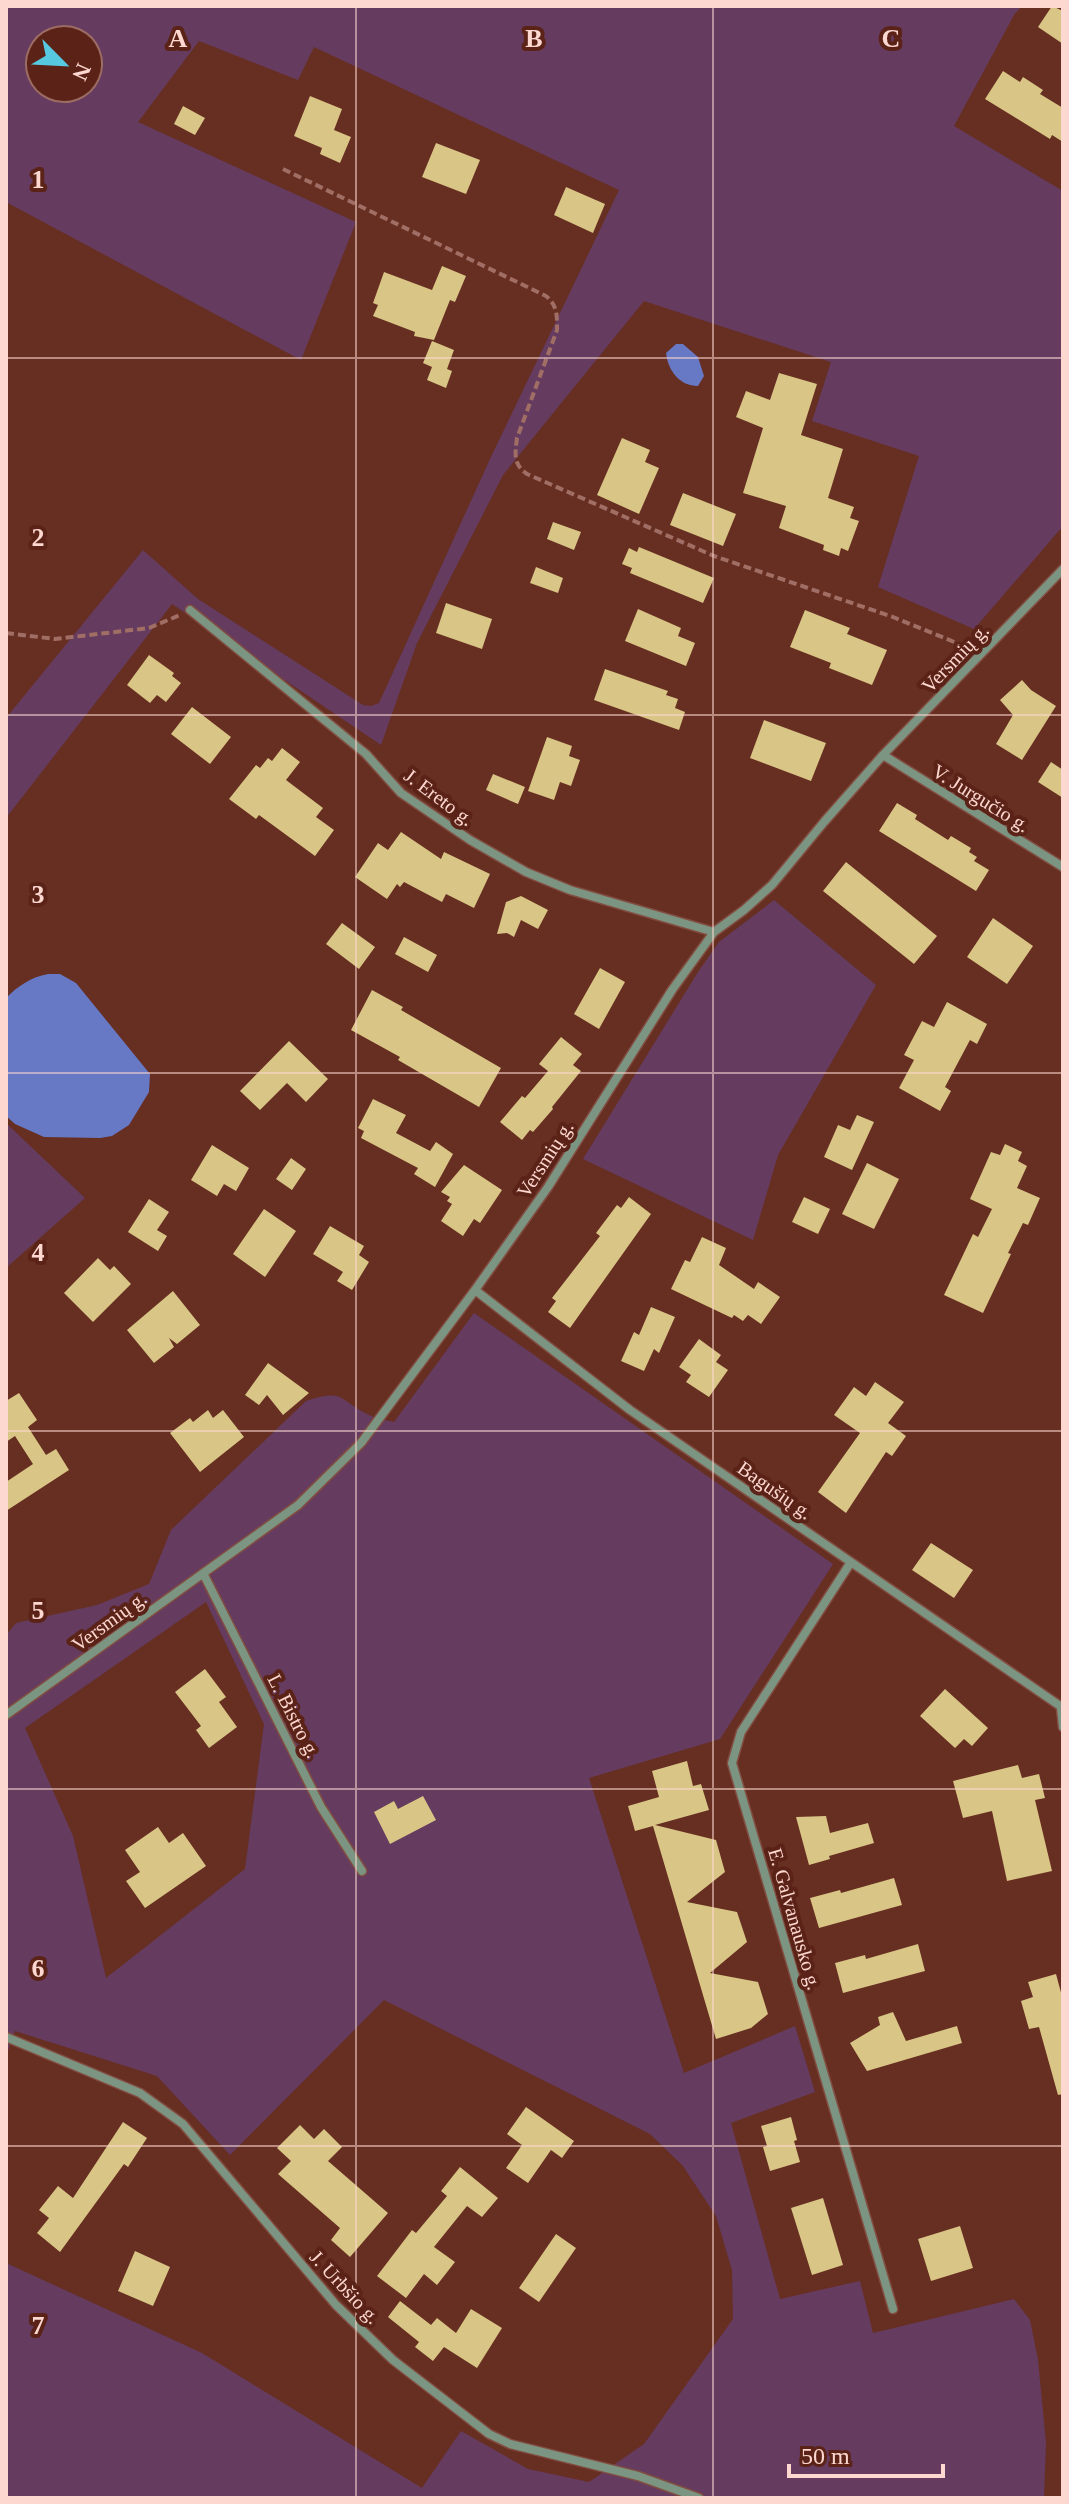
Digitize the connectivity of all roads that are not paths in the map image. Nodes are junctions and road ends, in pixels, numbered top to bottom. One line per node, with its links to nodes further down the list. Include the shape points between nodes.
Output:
1 (1063, 569): 3 (street, Versmių g.)
2 (190, 610): 5 (street, J. Ereto g., via 366,754 401,793 470,840 570,890)
3 (883, 755): 4 (street, V. Jurgučio g.); 5 (street, Versmių g., via 772,885)
4 (1063, 867)
5 (714, 932): 6 (street, Versmių g.)
6 (475, 1290): 7 (street, Bagušių g., via 630,1410); 8 (street, Versmių g., via 361,1443 298,1505)
7 (851, 1562): 9 (street, Bagušių g.); 14 (street, E. Galvanausko g., via 741,1732 732,1763)
8 (203, 1573): 10 (street, Versmių g.); 12 (street, L. Bistro g., via 321,1807)
9 (1062, 1708): 11 (street)
10 (6, 1715)
11 (1063, 1727)
12 (362, 1871)
13 (6, 2037): 15 (street, J. Urbšio g., via 140,2093 183,2124 336,2305 393,2360 489,2434)
14 (893, 2309)
15 (699, 2498)

